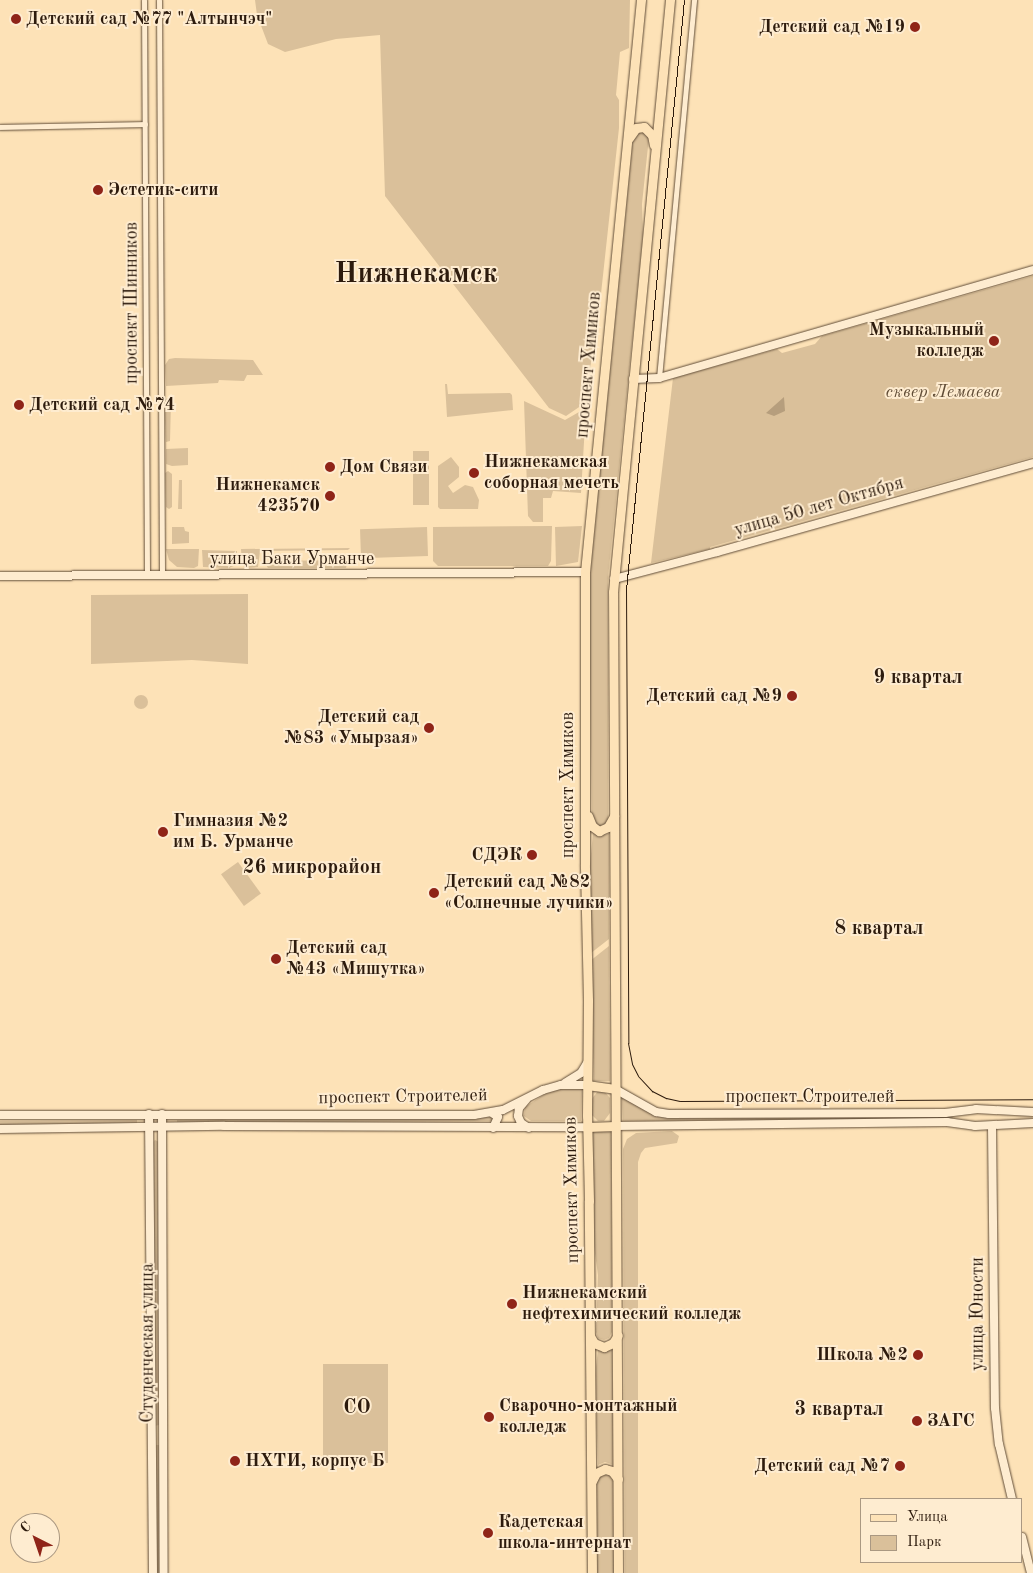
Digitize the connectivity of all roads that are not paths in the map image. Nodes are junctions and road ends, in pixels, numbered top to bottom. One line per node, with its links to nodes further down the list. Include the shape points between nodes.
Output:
1 (144, 0): 6 (street, проспект Шинников)
2 (159, 0): 16 (street, проспект Шинников)
3 (641, 0): 8 (main road, проспект Химиков)
4 (670, 0): 9 (main road)
5 (694, 0): 11 (street)
6 (144, 124): 7 (street); 15 (street, проспект Шинников)
7 (0, 127)
8 (627, 143): 9 (main road, via 636,128 644,127 652,135); 14 (main road, проспект Химиков)
9 (655, 147): 12 (main road)
10 (1033, 270): 11 (main road)
11 (659, 378): 12 (main road)
12 (633, 379): 18 (main road)
13 (1033, 463): 18 (main road, улица 50 лет Октября)
14 (585, 572): 16 (main road, улица Баки Урманче); 19 (main road, проспект Химиков)
15 (147, 575): 16 (main road, улица Баки Урманче); 17 (main road, улица Баки Урманче)
16 (162, 575)
17 (0, 576)
18 (614, 578): 20 (main road)
19 (586, 811): 20 (main road, via 592,826 598,831 608,827); 21 (main road, проспект Химиков)
20 (615, 815): 24 (main road)
21 (587, 1063): 22 (main road, via 578,1076); 23 (main road, проспект Химиков)
22 (561, 1085): 23 (main road, проспект Строителей); 25 (main road, проспект Строителей)
23 (587, 1085): 24 (main road, проспект Строителей); 40 (main road, проспект Химиков)
24 (615, 1089): 26 (main road, проспект Строителей, via 656,1112 669,1114 945,1113); 34 (main road)
25 (529, 1097): 29 (main road, проспект Строителей); 42 (main road, via 519,1108 518,1116 521,1123)
26 (976, 1109): 27 (main road, проспект Строителей); 35 (main road, via 966,1120)
27 (1016, 1110): 28 (main road, проспект Строителей); 37 (main road, via 1023,1117)
28 (1033, 1112)
29 (492, 1113): 31 (main road, проспект Строителей); 41 (main road, via 498,1118)
30 (148, 1114): 31 (main road, проспект Строителей); 32 (main road, проспект Строителей); 38 (main road, Студенческая улица)
31 (162, 1114): 39 (main road, Студенческая улица)
32 (0, 1115)
33 (1033, 1123): 37 (main road, проспект Строителей)
34 (615, 1126): 35 (main road, проспект Строителей, via 946,1122); 40 (main road, проспект Строителей); 44 (main road)
35 (975, 1126): 36 (main road, проспект Строителей)
36 (992, 1126): 37 (main road, проспект Строителей); 52 (main road, улица Юности, via 995,1408 999,1444)
37 (1018, 1126)
38 (149, 1127): 39 (main road, проспект Строителей); 43 (main road, проспект Строителей); 47 (main road, Студенческая улица)
39 (162, 1127): 41 (main road, проспект Строителей); 46 (main road, Студенческая улица)
40 (587, 1127): 42 (main road, проспект Строителей); 45 (main road, проспект Химиков)
41 (493, 1128): 42 (main road, проспект Строителей)
42 (530, 1128)
43 (0, 1129)
44 (618, 1335): 45 (main road, via 604,1347 594,1343); 50 (main road)
45 (590, 1336): 51 (main road, проспект Химиков)
46 (163, 1428): 47 (main road); 48 (main road, Студенческая улица)
47 (151, 1430): 49 (main road, Студенческая улица)
48 (163, 1441): 49 (main road, via 155,1439); 55 (main road, Студенческая улица)
49 (152, 1442): 54 (main road, Студенческая улица)
50 (618, 1482): 51 (main road, via 614,1473 605,1469 596,1473); 57 (main road)
51 (592, 1483): 56 (main road, проспект Химиков)
52 (1012, 1498)
53 (1023, 1540): 58 (main road)
54 (153, 1573)
55 (164, 1573)
56 (592, 1573)
57 (618, 1573)
58 (1031, 1573)

